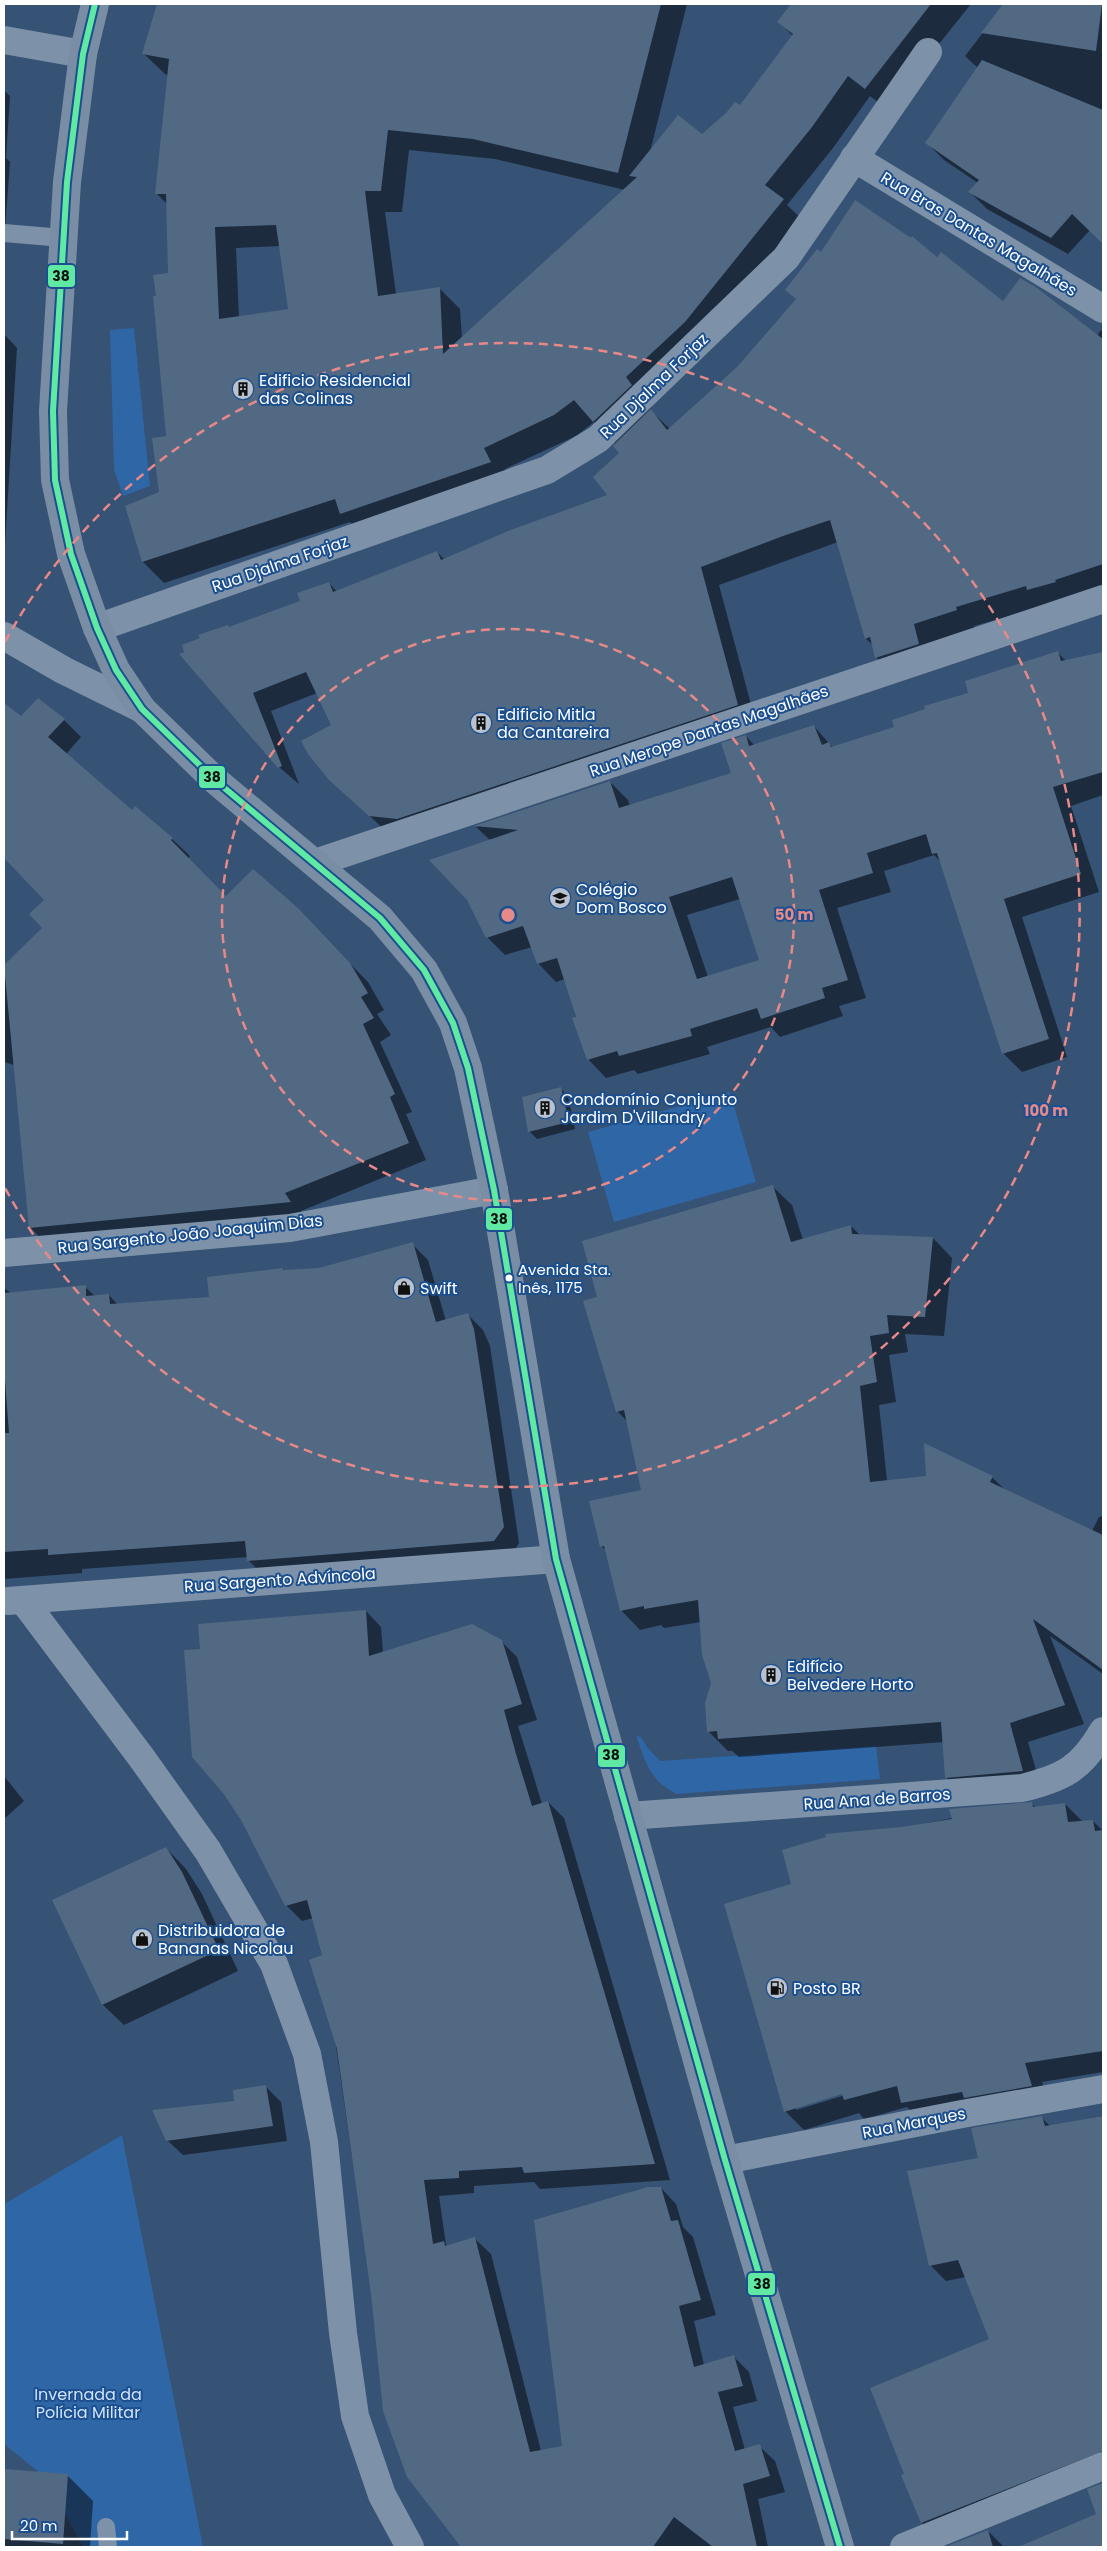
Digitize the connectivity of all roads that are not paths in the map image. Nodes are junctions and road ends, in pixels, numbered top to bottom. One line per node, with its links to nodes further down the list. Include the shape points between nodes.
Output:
1 (95, 4): 4 (main road)
2 (4, 40): 4 (street)
3 (928, 52): 5 (street, Rua Djalma Forjaz)
4 (83, 54): 7 (main road)
5 (854, 158): 8 (street, Rua Bras Dantas Magalhães); 10 (street, Rua Djalma Forjaz, via 786,258 598,439 547,470)
6 (4, 233): 7 (lane)
7 (63, 238): 10 (main road, via 53,411 55,480 71,554)
8 (1103, 309)
9 (1103, 599): 13 (street, Rua Merope Dantas Magalhães)
10 (97, 628): 12 (main road, via 116,670)
11 (4, 636): 12 (street)
12 (142, 709): 13 (main road, via 216,781)
13 (315, 863): 14 (main road, via 380,918 424,970 453,1023 468,1068)
14 (494, 1190): 15 (street, Rua Sargento João Joaquim Dias, via 290,1228); 16 (main road)
15 (4, 1253)
16 (556, 1559): 17 (street, Rua Sargento Advíncola); 19 (main road)
17 (13, 1601): 25 (street, via 141,1757 208,1851 274,1964 307,2054 324,2142 343,2333 355,2416 382,2495)
18 (1103, 1731): 19 (street, Rua Ana de Barros, via 1074,1769 1052,1781 1022,1788)
19 (628, 1816): 21 (main road)
20 (1103, 2089): 21 (street, Rua Marques)
21 (725, 2160): 26 (main road)
22 (1103, 2466): 27 (street)
23 (106, 2527): 24 (lane)
24 (108, 2547)
25 (410, 2547)
26 (840, 2547)
27 (904, 2547)

